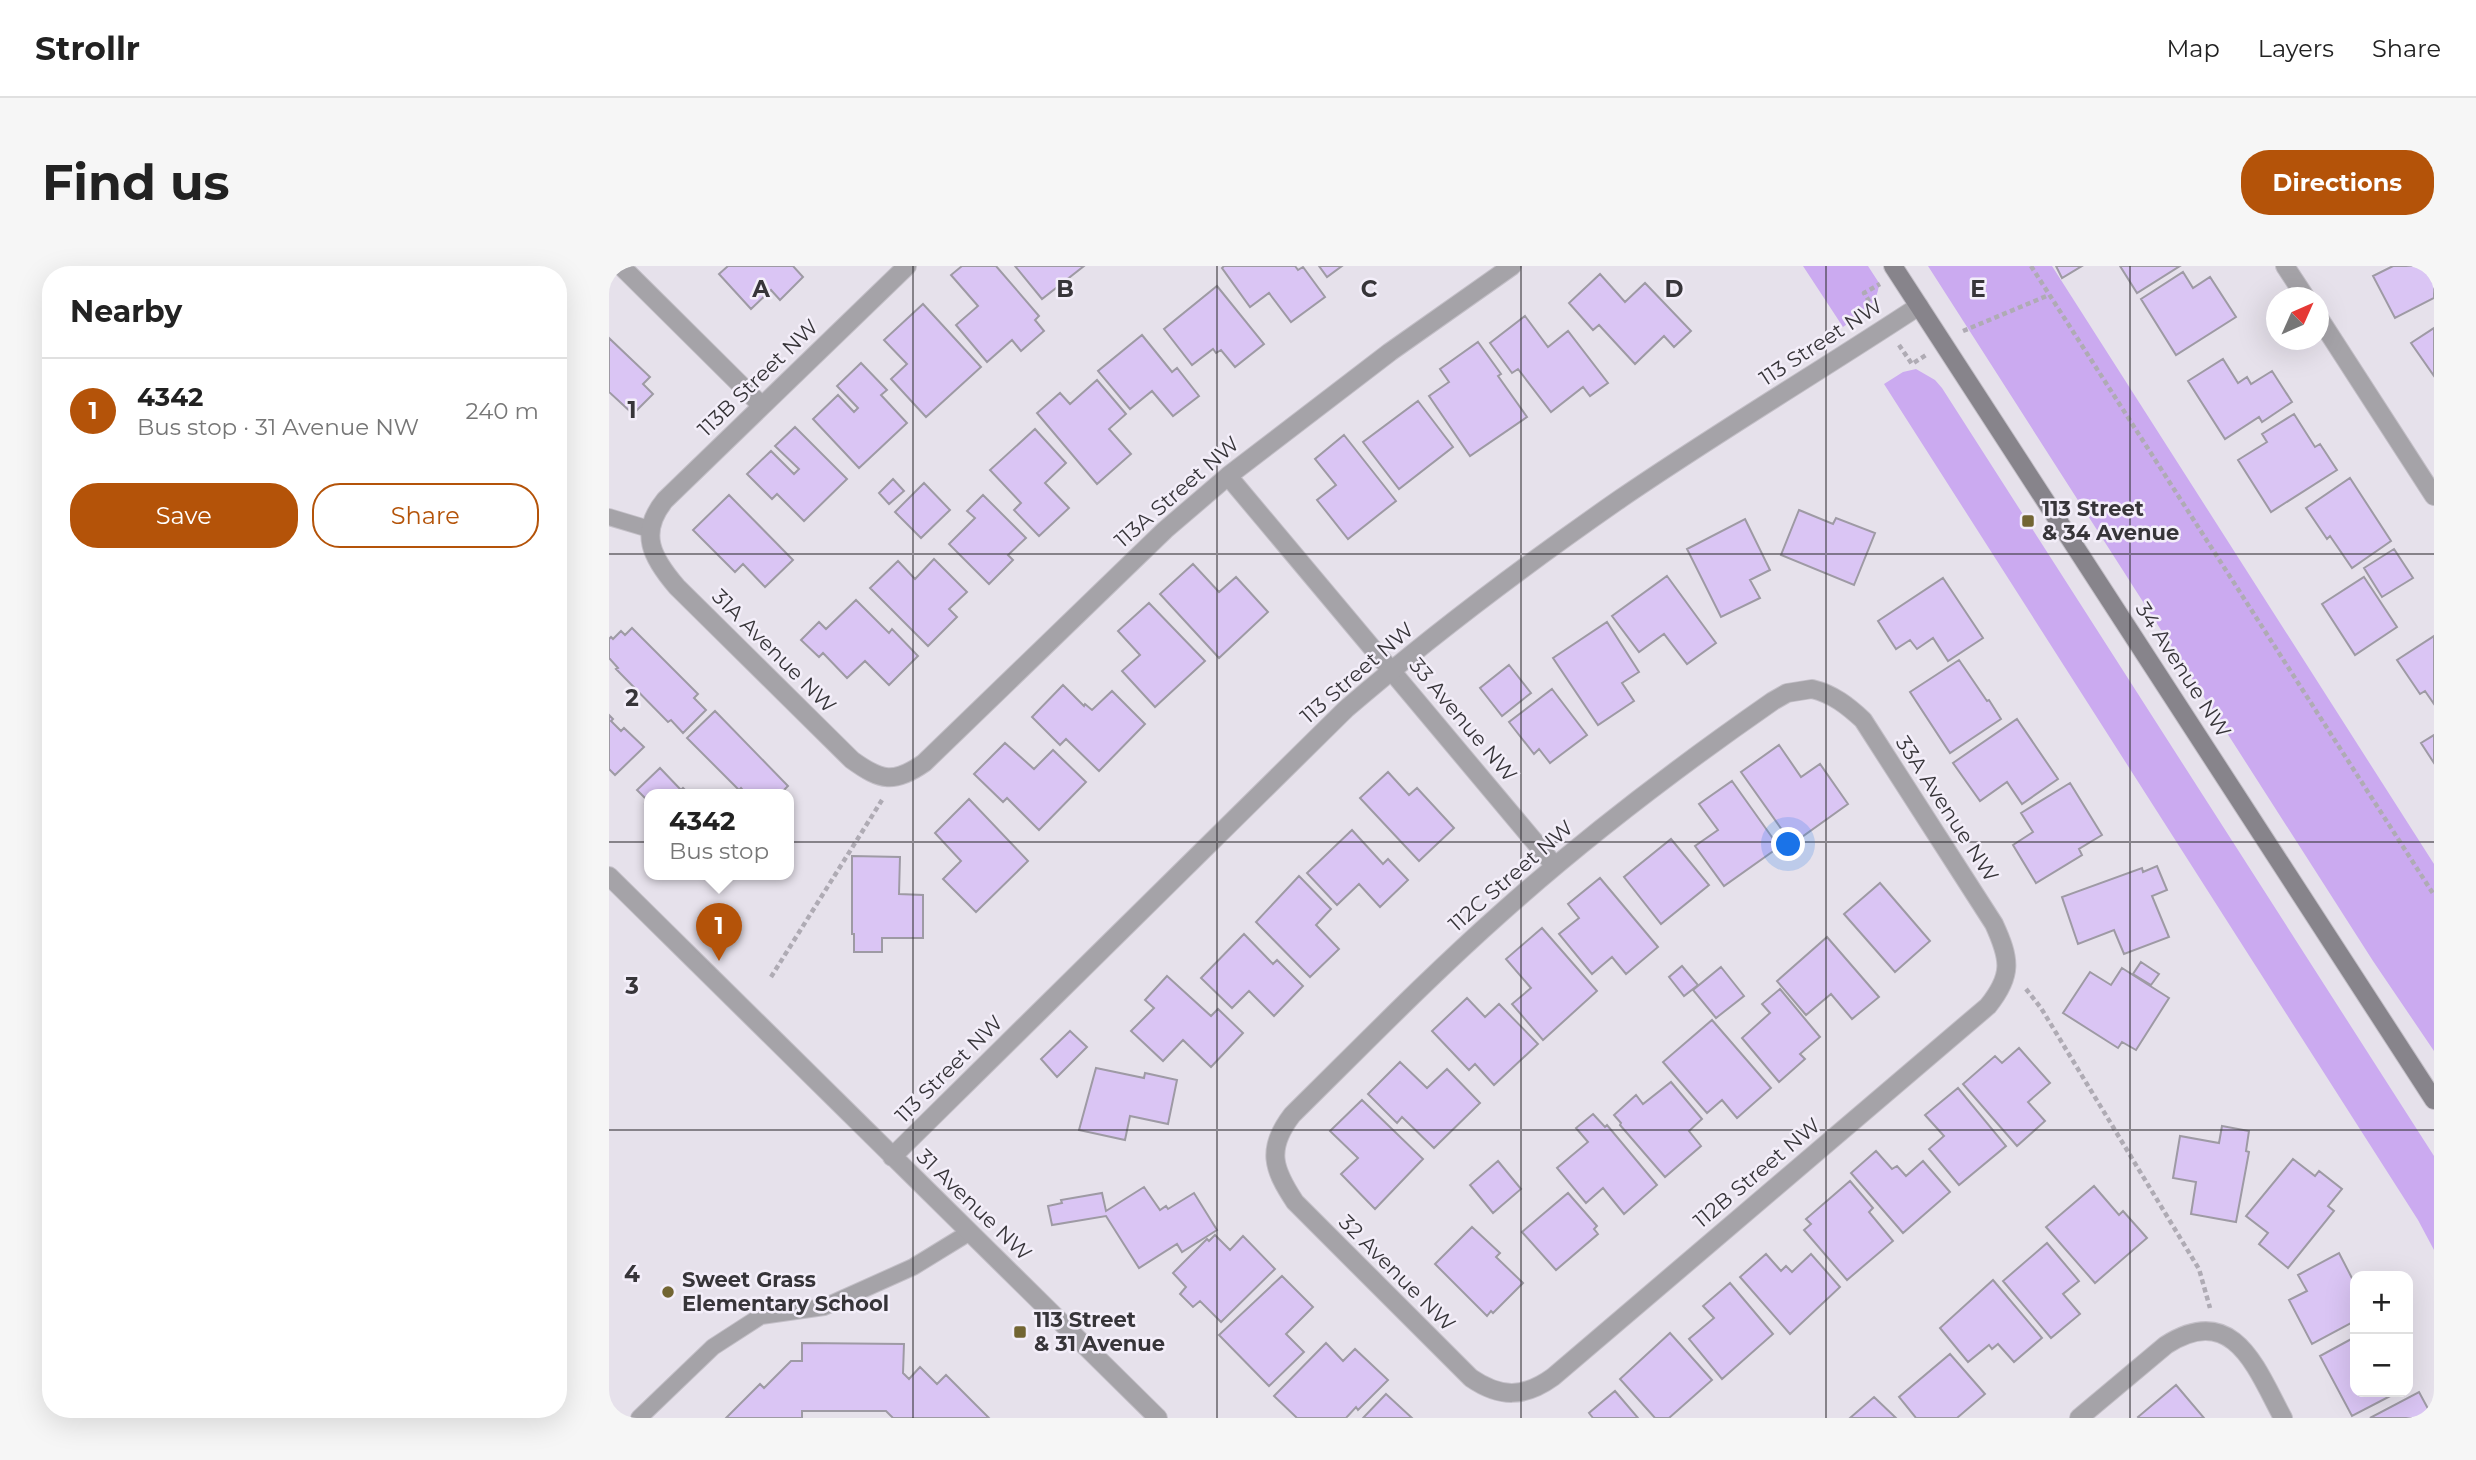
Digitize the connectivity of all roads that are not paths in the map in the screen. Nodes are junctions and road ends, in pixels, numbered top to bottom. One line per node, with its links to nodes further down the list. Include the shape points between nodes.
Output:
1 (907, 266): 9 (street, 113B Street NW)
2 (1512, 266): 10 (street, 113A Street NW)
3 (1893, 266): 7 (main road, 34 Avenue NW)
4 (2285, 266): 6 (street)
5 (629, 269): 9 (street)
6 (2299, 287)
7 (1919, 306): 14 (street, 113 Street NW, via 1622,498 1515,573); 20 (main road, 34 Avenue NW)
8 (2329, 333): 11 (street)
9 (762, 406): 13 (street, 113B Street NW, via 665,500)
10 (1228, 476): 14 (street, 33 Avenue NW); 16 (street, 113A Street NW, via 1121,572 924,763)
11 (2434, 496)
12 (609, 517): 13 (lane)
13 (649, 529): 16 (street, 31A Avenue NW, via 658,562 677,587 852,760 866,771)
14 (1392, 670): 17 (street, 33 Avenue NW); 22 (street, 113 Street NW, via 1346,709)
15 (1825, 692): 17 (street, 112C Street NW, via 1801,690 1773,701 1661,781); 19 (street, 33A Avenue NW, via 1863,720 1994,924)
16 (895, 779)
17 (1555, 866): 21 (street, 112C Street NW, via 1450,959 1292,1115 1276,1139)
18 (609, 876): 22 (street, 31 Avenue NW)
19 (2008, 967): 24 (street, 112B Street NW, via 1988,1006 1553,1377)
20 (2434, 1100)
21 (1274, 1155): 24 (street, 32 Avenue NW, via 1277,1171 1295,1202 1471,1378 1500,1393)
22 (892, 1157): 23 (street, 31 Avenue NW)
23 (970, 1232): 25 (lane, via 913,1267 824,1307 761,1316 713,1347); 26 (street, 31 Avenue NW)
24 (1515, 1393)
25 (639, 1418)
26 (1158, 1418)
27 (2079, 1418): 28 (street, via 2166,1345 2197,1330 2216,1331 2243,1348)
28 (2283, 1418)

